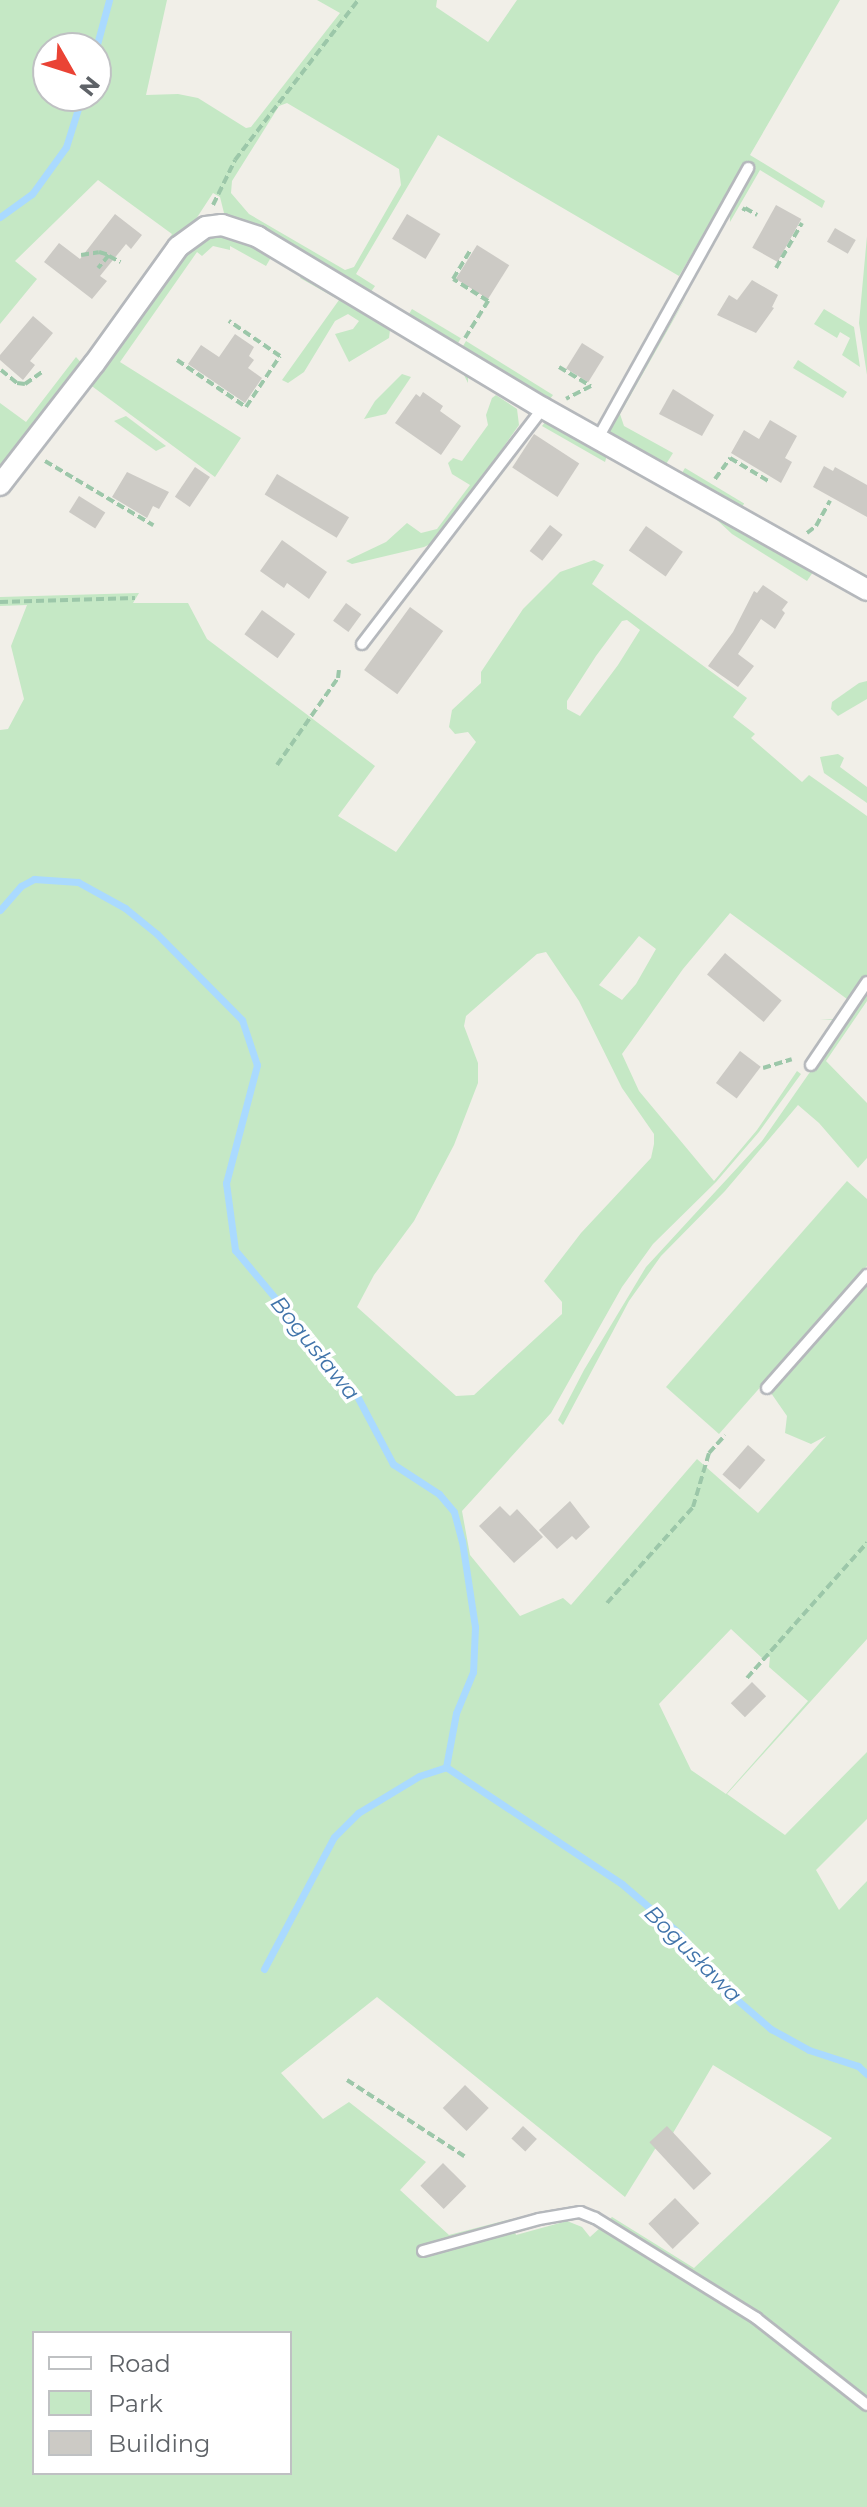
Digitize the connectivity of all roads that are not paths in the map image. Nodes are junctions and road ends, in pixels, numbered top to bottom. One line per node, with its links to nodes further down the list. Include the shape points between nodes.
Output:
1 (748, 168): 3 (lane)
2 (551, 403): 3 (street); 4 (street, via 258,237 238,228 206,227 167,260); 6 (lane)
3 (598, 438): 5 (street)
4 (0, 485)
5 (867, 590)
6 (362, 644)
7 (867, 982): 8 (lane)
8 (811, 1065)
9 (867, 1275): 10 (lane)
10 (767, 1388)
11 (423, 2251): 12 (lane, via 580,2212 756,2318)
12 (867, 2405)

